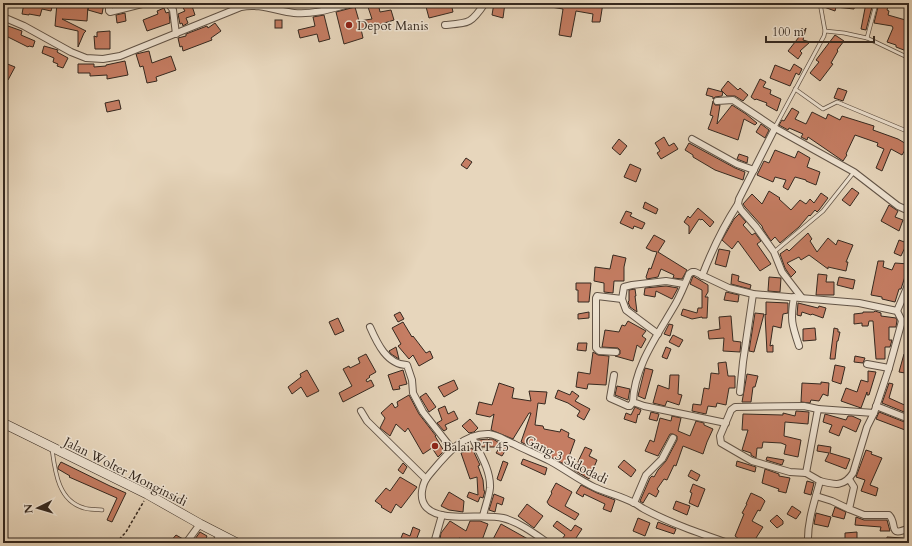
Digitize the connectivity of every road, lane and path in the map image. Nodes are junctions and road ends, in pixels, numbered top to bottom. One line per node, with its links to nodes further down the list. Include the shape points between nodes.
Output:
1 (109, 3): 2 (street, via 110,12)
2 (146, 3)
3 (168, 3): 11 (street, via 173,10)
4 (353, 3): 11 (street, via 303,13 246,6)
5 (485, 3): 9 (street, via 471,21)
6 (820, 3): 10 (lane)
7 (876, 4): 12 (lane)
8 (3, 17): 11 (street, via 86,58 120,56)
9 (445, 25)
10 (825, 31): 12 (lane); 14 (lane)
11 (176, 34)
12 (867, 38): 13 (lane)
13 (909, 58)
14 (795, 89): 16 (lane); 17 (lane, via 823,110 837,102)
15 (717, 101): 16 (street, via 733,100)
16 (775, 128): 19 (street); 20 (street)
17 (909, 132)
18 (692, 139): 19 (street, via 720,156)
19 (754, 170): 21 (street)
20 (854, 172): 22 (street, via 898,206); 23 (lane, via 823,211)
21 (738, 204): 23 (street); 24 (street, via 713,248)
22 (909, 211)
23 (774, 252): 29 (street, via 782,272)
24 (702, 276): 26 (street, via 692,272); 27 (street, via 729,288)
25 (909, 283): 31 (street)
26 (684, 284): 30 (street, via 666,281 626,286); 35 (street, via 677,302)
27 (753, 294): 28 (street); 41 (street)
28 (794, 297): 29 (street); 36 (street, via 791,315)
29 (802, 298): 31 (street, via 859,303)
30 (622, 299): 35 (street, via 626,310); 37 (street, via 600,296 596,298 596,348 598,351)
31 (897, 310): 32 (street)
32 (902, 321): 33 (street); 39 (street)
33 (909, 322)
34 (370, 327): 53 (street, via 384,353 399,365 407,365 413,393 423,412)
35 (658, 334): 42 (street, via 641,368 633,392)
36 (799, 346)
37 (616, 352)
38 (867, 364): 39 (street)
39 (889, 368): 43 (street)
40 (614, 375): 42 (street, via 610,398 628,406)
41 (740, 392)
42 (633, 402): 49 (street)
43 (876, 406): 46 (street); 47 (street)
44 (818, 408): 46 (street); 49 (street, via 739,407 731,410); 54 (street)
45 (361, 411): 55 (street)
46 (874, 413): 56 (street)
47 (909, 419)
48 (3, 423): 52 (main road, Jalan Wolter Monginsidi)
49 (726, 423): 54 (street, via 720,436 721,443 752,461 790,472)
50 (472, 437): 53 (street, Gang 3 Sidodadi); 60 (street, Gang 3 Sidodadi, via 490,434 499,436 593,486); 64 (street, via 489,477 490,488)
51 (673, 438): 60 (street, via 662,459 646,475)
52 (52, 447): 58 (main road, Jalan Wolter Monginsidi); 62 (lane, via 55,474 70,501 84,508)
53 (452, 449): 55 (street, Gang 3 Sidodadi)
54 (806, 473): 57 (street)
55 (426, 479): 63 (street, Gang 3 Sidodadi, via 422,498 424,504 428,509)
56 (849, 479): 57 (street, via 838,484); 61 (street, via 854,487)
57 (820, 481): 59 (street)
58 (147, 494): 65 (main road, Jalan Wolter Monginsidi); 68 (path, via 129,527)
59 (816, 496): 61 (street); 75 (street)
60 (634, 503): 74 (street, Gang 3 Sidodadi, via 689,530)
61 (849, 509): 66 (street, via 864,516 889,515 895,531 900,532)
62 (102, 510)
63 (442, 514): 64 (street, via 452,517); 72 (street)
64 (483, 516): 73 (street, via 504,518 532,531)
65 (200, 524): 67 (main road, Jalan Wolter Monginsidi); 69 (street)
66 (909, 528)
67 (221, 534): 70 (street); 71 (main road, Jalan Wolter Monginsidi)
68 (116, 543)
69 (186, 543)
70 (215, 543)
71 (237, 543)
72 (434, 543)
73 (548, 543)
74 (728, 543)
75 (808, 543)

